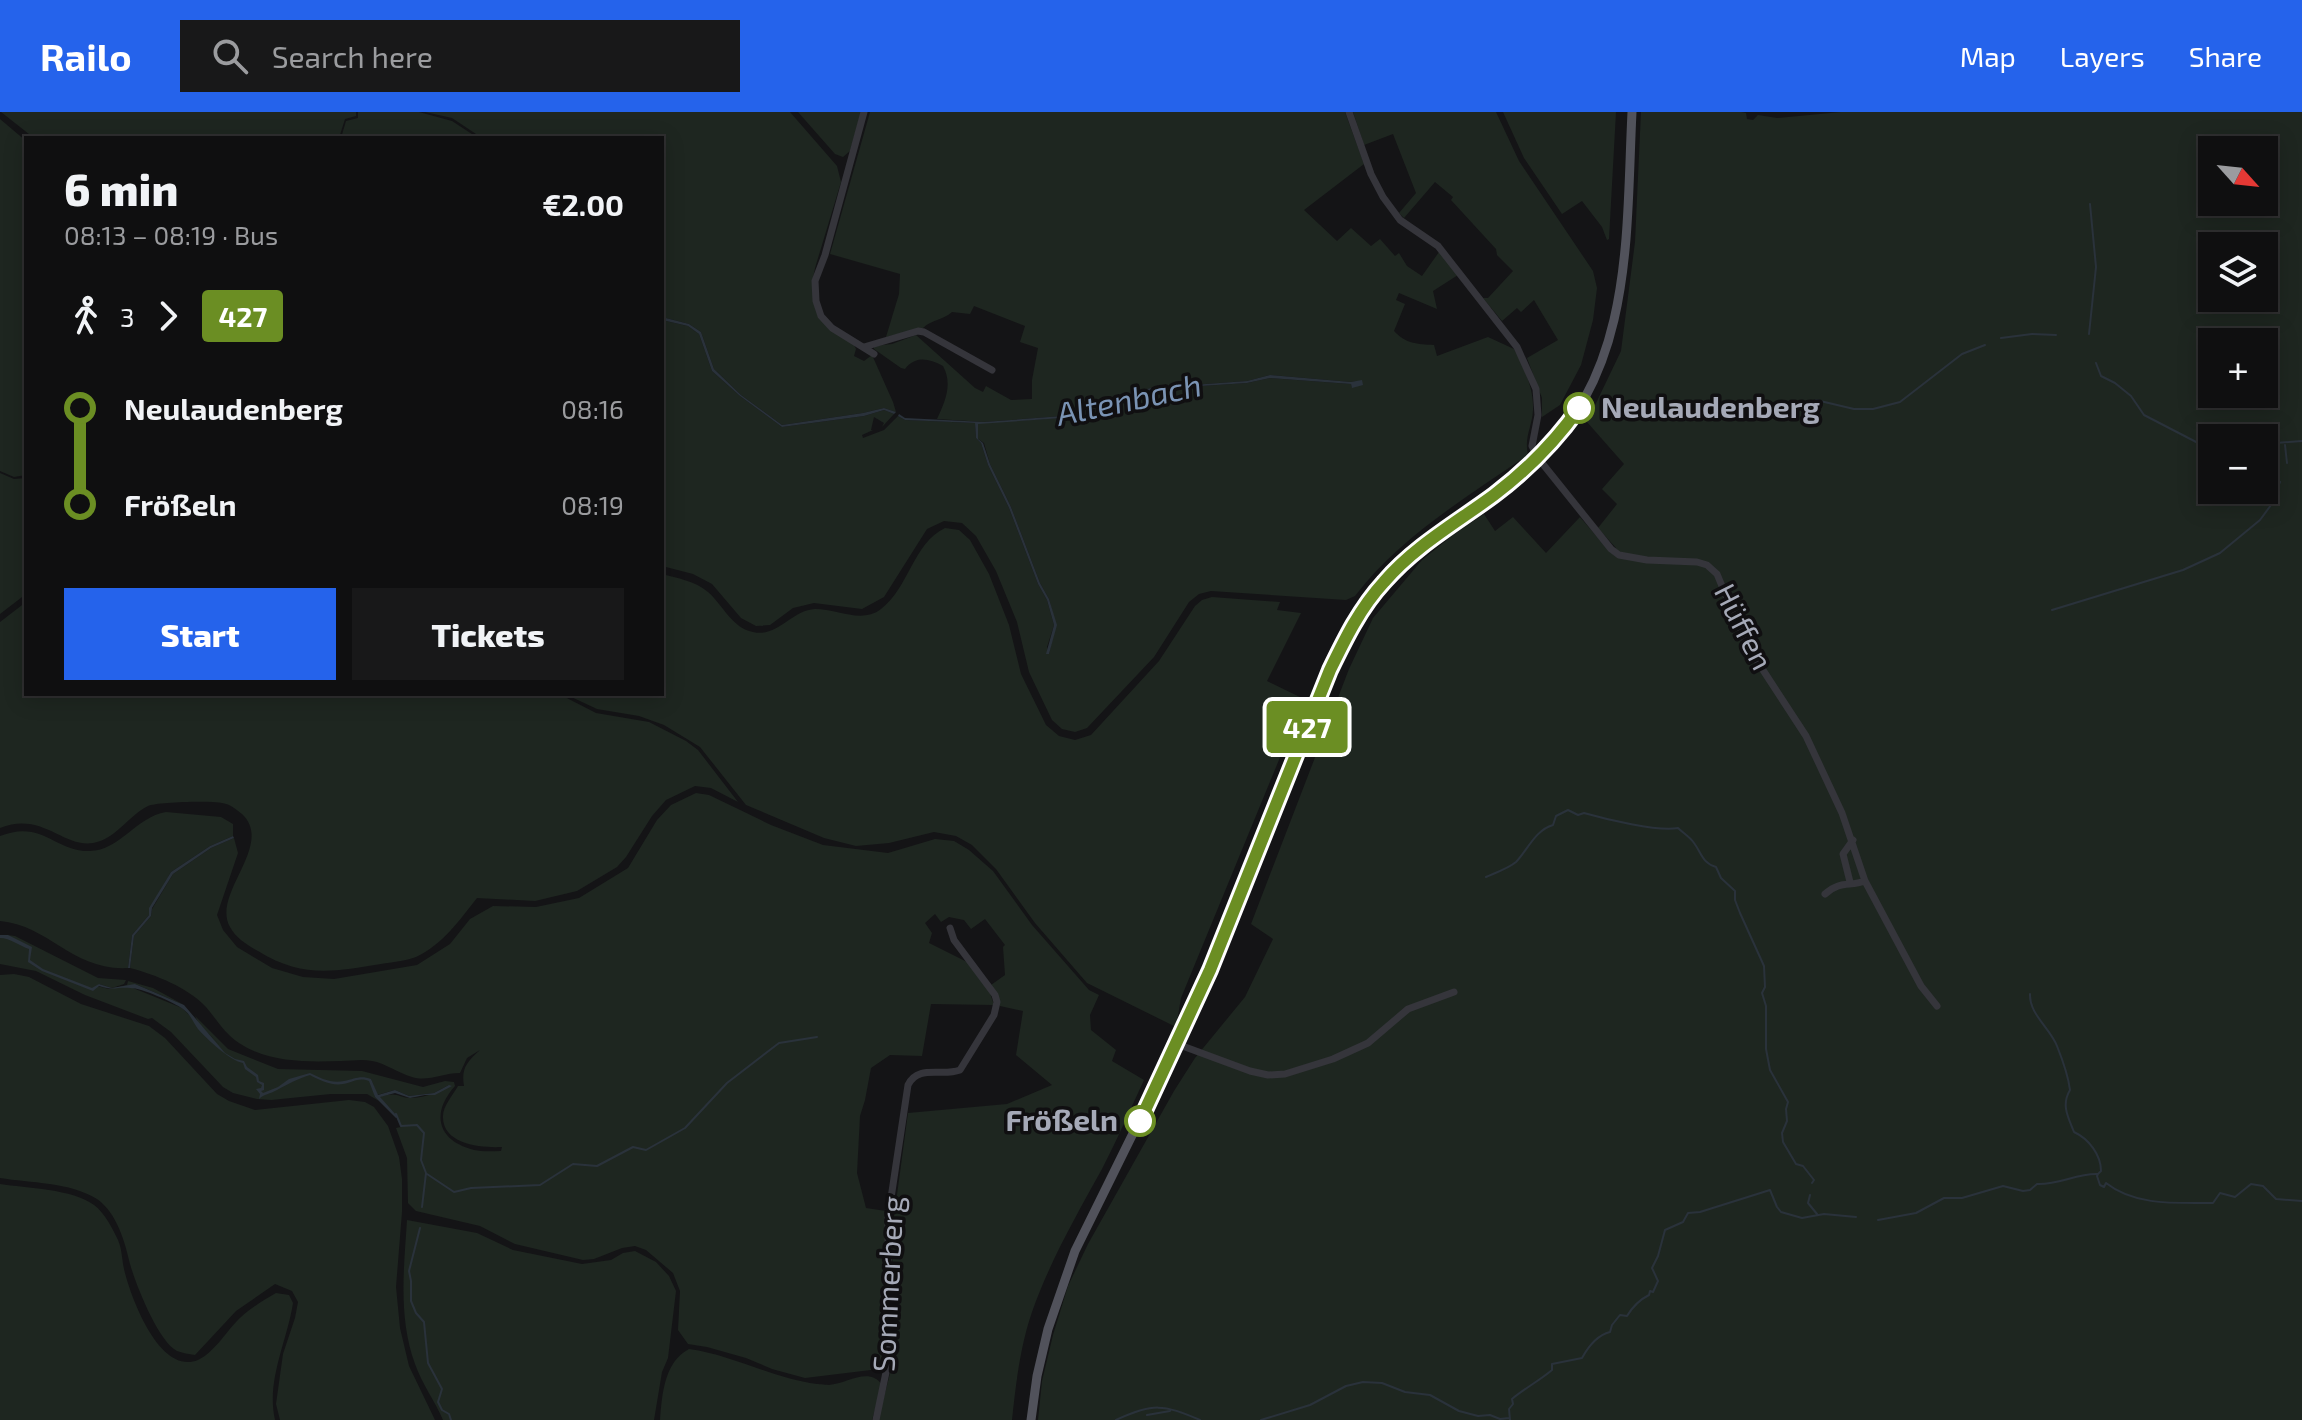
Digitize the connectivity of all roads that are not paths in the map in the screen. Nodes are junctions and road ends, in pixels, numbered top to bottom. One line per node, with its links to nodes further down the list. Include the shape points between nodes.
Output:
1 (864, 112): 4 (street, via 815,281 821,316)
2 (1349, 112): 8 (street, via 1376,187 1391,209 1438,246 1517,347 1536,389)
3 (1632, 112): 9 (main road, via 1624,273 1609,346 1579,408)
4 (864, 347): 5 (street); 6 (street, via 924,332)
5 (874, 354)
6 (992, 370)
7 (1548, 422): 8 (street)
8 (1536, 423): 9 (street, via 1532,446)
9 (1538, 458): 10 (street, Hüffen, via 1619,555 1697,562 1717,574 1746,644 1806,736); 17 (main road, via 1434,536 1363,608 1345,638)
10 (1853, 840): 11 (street, Hüffen); 12 (street, via 1843,854)
11 (1865, 881): 12 (street); 16 (street, Hüffen)
12 (1850, 882): 13 (street)
13 (1825, 894)
14 (950, 928): 18 (street, Sommerberg, via 995,995 997,1009 960,1070 914,1075 908,1085 888,1218 889,1358)
15 (1454, 992): 17 (street, via 1408,1009 1368,1043 1285,1074 1250,1071)
16 (1937, 1006)
17 (1177, 1044): 19 (main road, via 1075,1251 1048,1329)
18 (876, 1420)
19 (1031, 1420)

